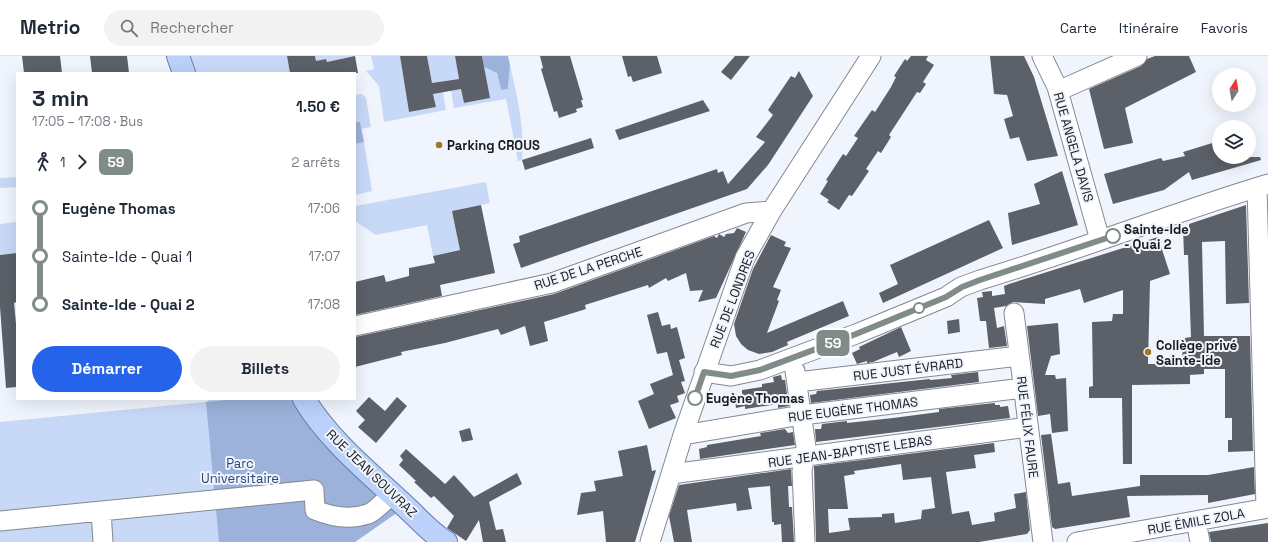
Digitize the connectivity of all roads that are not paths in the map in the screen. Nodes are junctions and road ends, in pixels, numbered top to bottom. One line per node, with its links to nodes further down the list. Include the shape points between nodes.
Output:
1 (178, 56): 5 (main road)
2 (871, 56): 8 (street, RUE DE LONDRES)
3 (1042, 56): 6 (street, RUE ANGELA DAVIS)
4 (1137, 56): 6 (street)
5 (184, 72)
6 (1058, 91): 9 (street, RUE ANGELA DAVIS)
7 (1263, 186): 9 (street); 24 (street)
8 (771, 211): 11 (street, RUE DE LA PERCHE, via 746,213 552,283); 14 (street, RUE DE LONDRES, via 745,258)
9 (1100, 240): 13 (street, via 980,280 939,300)
10 (1014, 313): 12 (street, RUE FÉLIX FAURE)
11 (356, 326)
12 (1019, 356): 15 (street, RUE JUST ÉVRARD); 16 (street, RUE FÉLIX FAURE)
13 (792, 359): 14 (street, via 760,370 731,376); 15 (street)
14 (704, 372): 20 (street, RUE DE LONDRES)
15 (797, 382): 18 (street)
16 (1023, 388): 18 (street, RUE EUGÈNE THOMAS); 19 (street, RUE FÉLIX FAURE)
17 (305, 400): 23 (main road, RUE JEAN SOUVRAZ, via 334,438)
18 (802, 415): 20 (street, RUE EUGÈNE THOMAS); 21 (street)
19 (1028, 427): 21 (street, RUE JEAN-BAPTISTE LEBAS); 32 (street, RUE FÉLIX FAURE)
20 (683, 435): 22 (street, RUE DE LONDRES)
21 (805, 457): 22 (street, RUE JEAN-BAPTISTE LEBAS); 31 (street, via 802,471)
22 (671, 474): 30 (street, RUE DE LONDRES)
23 (392, 494): 25 (street, via 369,514 350,517 330,517 315,510 314,490); 29 (main road, RUE JEAN SOUVRAZ)
24 (1267, 508): 27 (street, RUE ÉMILE ZOLA)
25 (101, 511): 26 (street); 28 (street)
26 (0, 521)
27 (1196, 521): 33 (street, RUE ÉMILE ZOLA); 34 (street)
28 (103, 542)
29 (446, 542)
30 (650, 542)
31 (805, 542)
32 (1043, 542)
33 (1077, 542)
34 (1200, 542)

